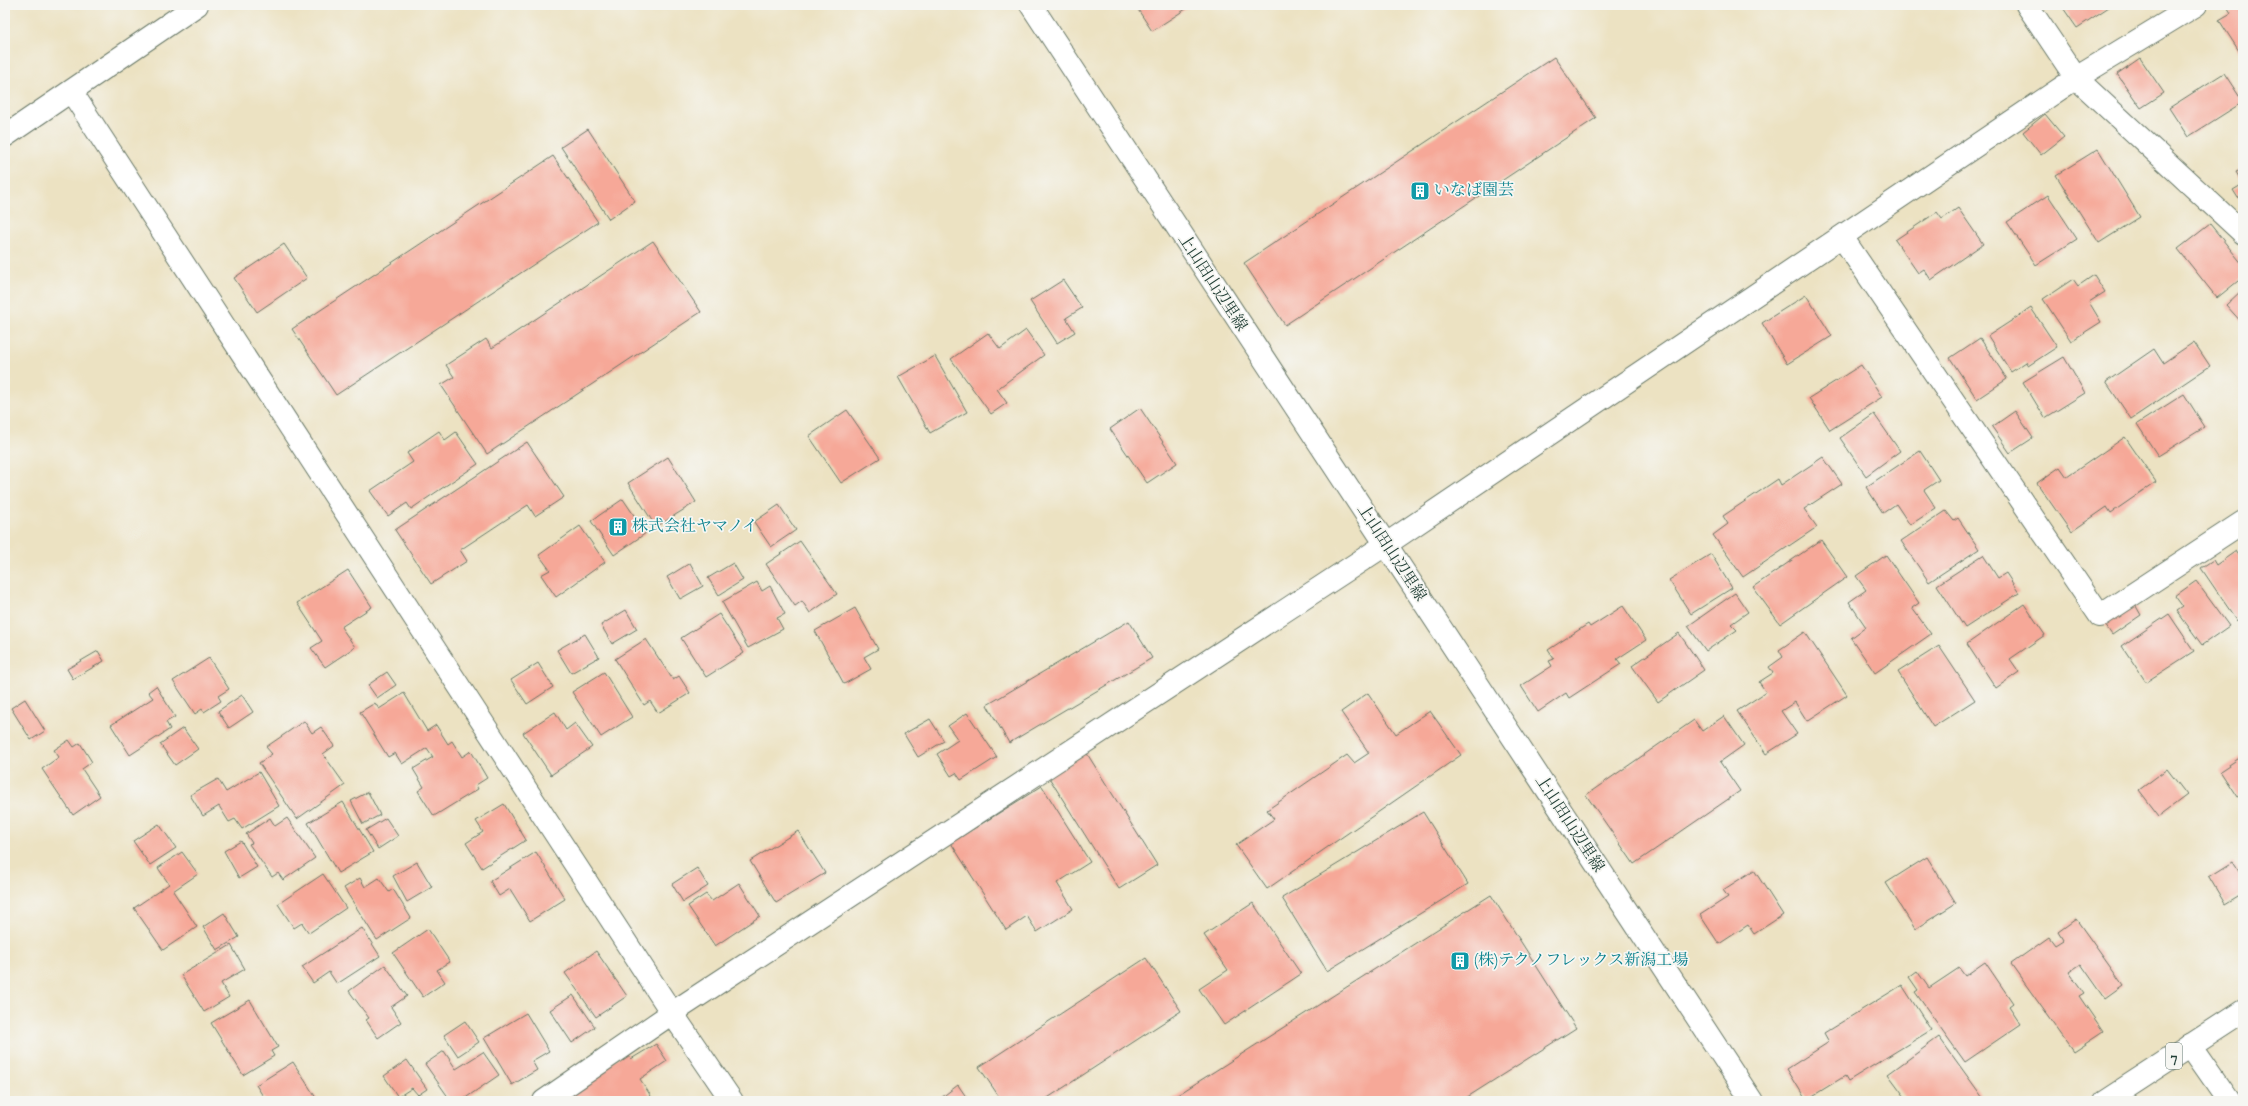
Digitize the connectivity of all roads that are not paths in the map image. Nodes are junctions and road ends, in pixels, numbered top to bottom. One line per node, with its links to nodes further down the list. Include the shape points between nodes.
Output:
1 (197, 5): 6 (main road)
2 (1031, 5): 11 (main road, 上山田山辺里線)
3 (2027, 5): 5 (main road)
4 (2196, 5): 5 (main road)
5 (2076, 78): 8 (main road); 9 (main road)
6 (71, 91): 7 (main road); 13 (main road)
7 (5, 136)
8 (2243, 233)
9 (1842, 237): 10 (main road, via 2100,616); 11 (main road)
10 (2243, 522)
11 (1385, 545): 13 (main road); 17 (main road, 上山田山辺里線)
12 (2243, 1011): 14 (main road, 7)
13 (672, 1013): 15 (main road); 16 (main road)
14 (2190, 1045): 18 (main road, 7); 19 (main road)
15 (544, 1101)
16 (732, 1101)
17 (1752, 1101)
18 (2105, 1101)
19 (2229, 1101)

